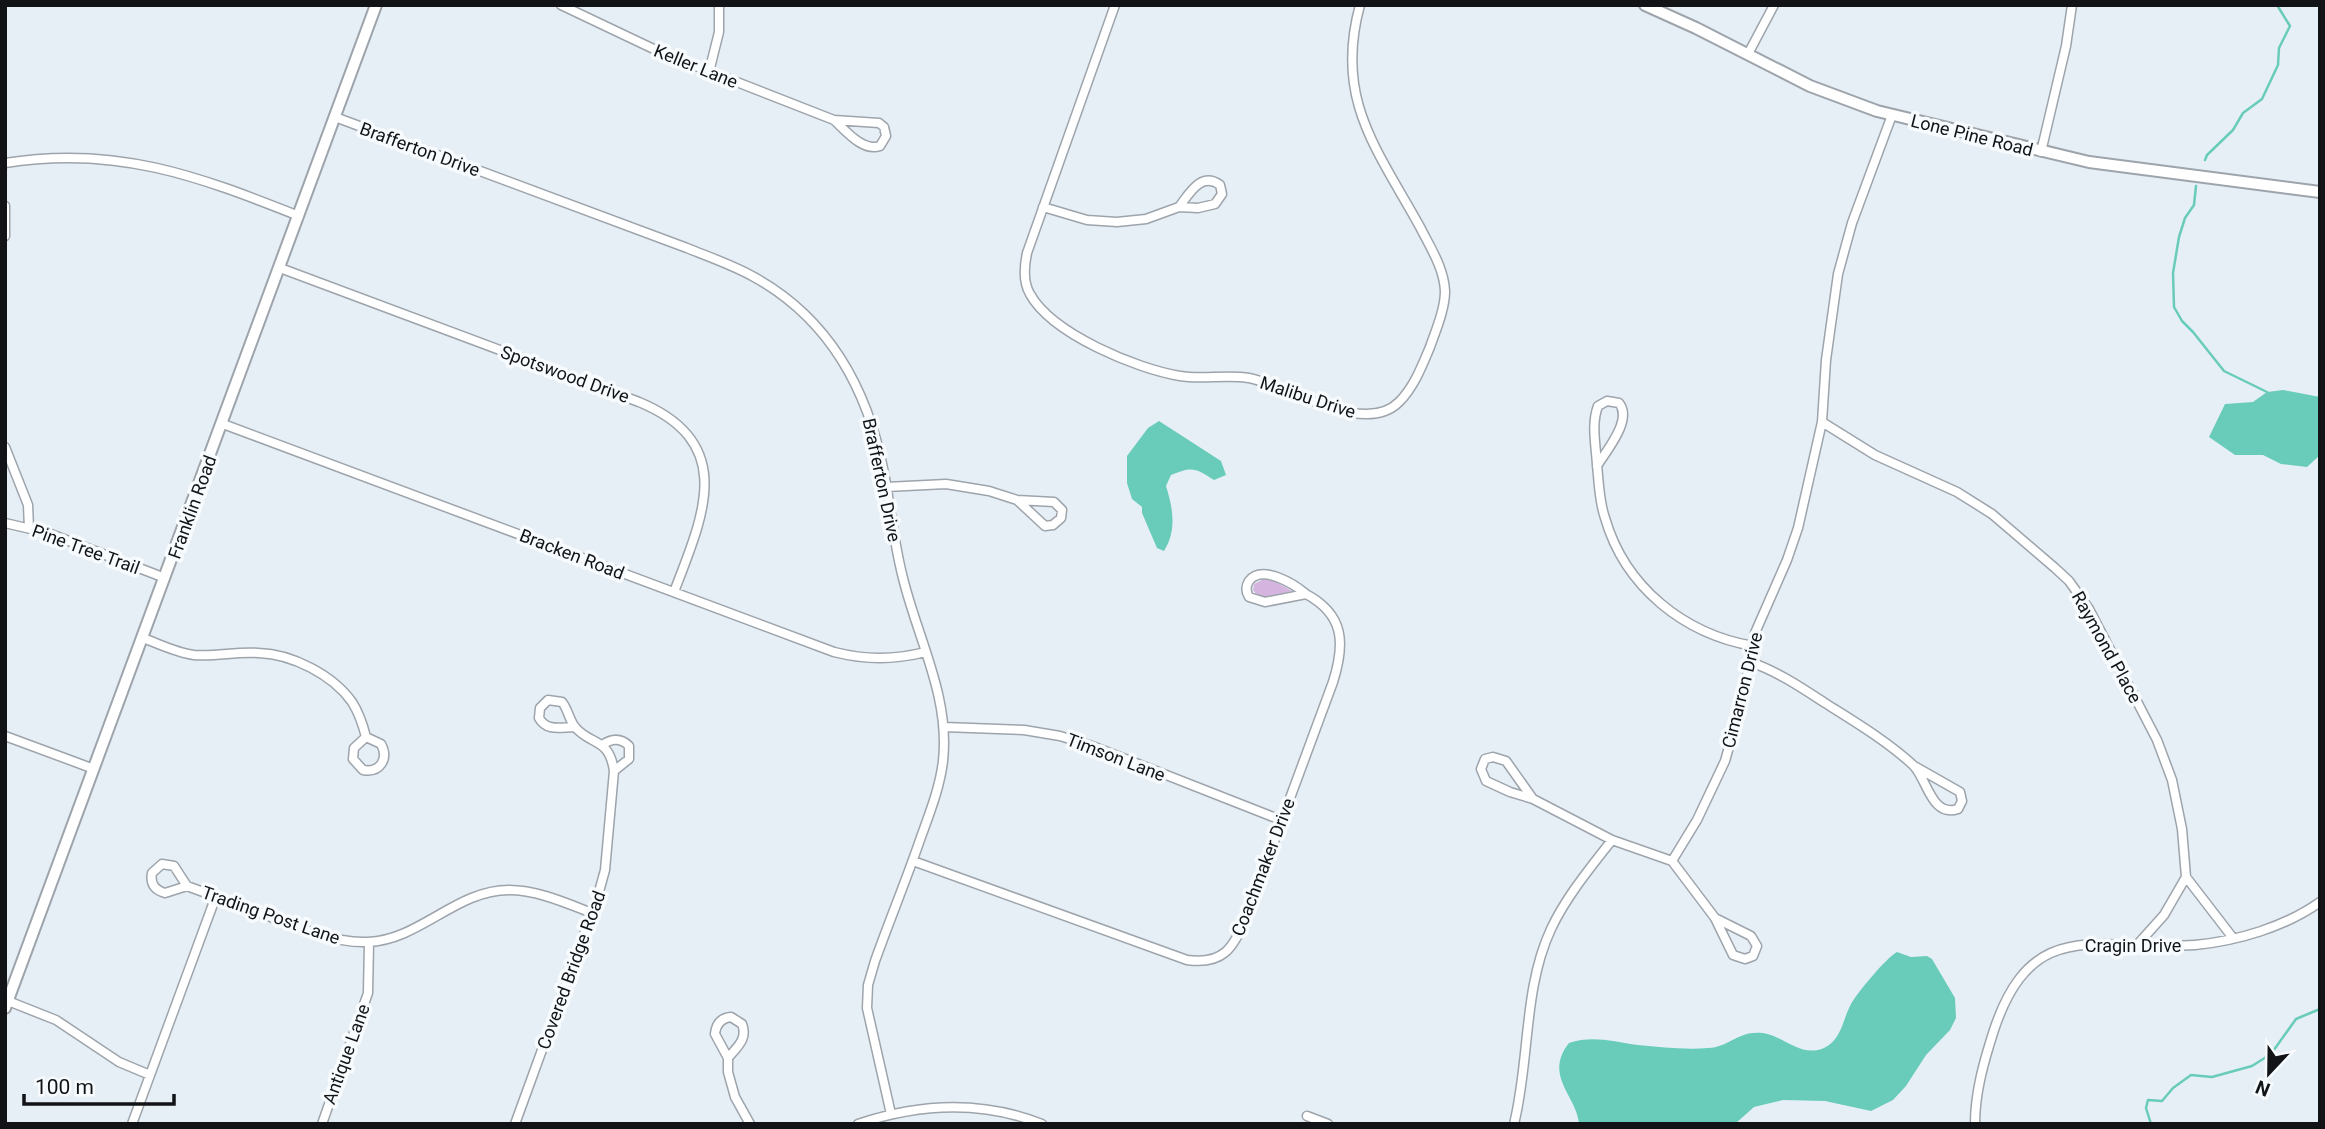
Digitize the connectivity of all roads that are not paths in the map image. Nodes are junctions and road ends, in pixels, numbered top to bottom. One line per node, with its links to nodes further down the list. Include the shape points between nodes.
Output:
1 (376, 5): 12 (street, Franklin Road)
2 (561, 5): 10 (street, Keller Lane)
3 (719, 5): 10 (street, via 719,32)
4 (1115, 5): 18 (street, Malibu Drive)
5 (1360, 5): 18 (street, Malibu Drive, via 1351,68 1357,105 1375,148 1433,253 1445,292 1424,361 1395,406 1381,414 1352,413 1252,379 1167,374 1091,344 1046,313 1027,287 1025,261)
6 (1645, 5): 9 (street, Lone Pine Road)
7 (1774, 5): 9 (street)
8 (2072, 5): 14 (street)
9 (1748, 54): 11 (street, Lone Pine Road, via 1830,94)
10 (709, 72): 13 (street, Keller Lane)
11 (1892, 115): 14 (street, Lone Pine Road); 23 (street, Cimarron Drive, via 1838,274)
12 (335, 117): 20 (street, Franklin Road); 27 (street, Brafferton Drive, via 712,257 772,288 822,332 848,368 872,421)
13 (834, 120): 13 (street, Keller Lane, via 869,147 880,146 887,136 879,123)
14 (2041, 152): 16 (street, Lone Pine Road, via 2113,166)
15 (5, 163): 20 (street, via 80,157 133,162 197,177)
16 (2320, 192)
17 (5, 206): 21 (street)
18 (1042, 207): 19 (street, via 1087,220 1117,222 1146,219)
19 (1179, 207): 19 (street, via 1215,204 1222,194 1220,185 1202,181)
20 (299, 216): 22 (street, Franklin Road)
21 (5, 236)
22 (280, 268): 24 (street, Franklin Road); 32 (street, Spotswood Drive, via 639,402 677,423 700,458 705,486 700,522)
23 (1822, 422): 35 (street, Cimarron Drive, via 1793,544); 51 (street, Raymond Place, via 1875,455 1936,480 1974,503 2025,540 2069,581 2089,609 2164,758 2178,808)
24 (223, 424): 31 (street, Franklin Road); 32 (street, Bracken Road)
25 (5, 447): 30 (street, via 28,505)
26 (1597, 466): 26 (street, via 1596,411 1602,402 1619,403 1623,418); 35 (street, via 1608,530 1648,592 1676,617 1703,632)
27 (886, 487): 28 (street, via 946,484); 36 (street, Brafferton Drive, via 904,583)
28 (1017, 500): 28 (street, via 1049,527 1061,518 1062,510 1054,502)
29 (5, 523): 30 (street, Pine Tree Trail)
30 (29, 528): 31 (street, Pine Tree Trail)
31 (166, 578): 34 (street, Franklin Road)
32 (674, 592): 36 (street, Bracken Road, via 855,657 892,659)
33 (1306, 594): 33 (street, Coachmaker Drive, via 1259,602 1249,597 1246,589 1250,580 1266,575); 47 (street, Coachmaker Drive, via 1321,603 1335,621 1340,654)
34 (143, 638): 41 (street, via 198,655 261,653 291,660 339,687 359,715); 44 (street, Franklin Road)
35 (1752, 646): 37 (street, Cimarron Drive)
36 (926, 652): 39 (street, Brafferton Drive)
37 (1750, 662): 43 (street, via 1853,720); 50 (street, Cimarron Drive, via 1739,717 1721,770)
38 (575, 727): 38 (street, Covered Bridge Road, via 562,702 548,700 540,708 539,718 545,726); 42 (street, Covered Bridge Road)
39 (944, 727): 47 (street, Timson Lane, via 1060,736); 49 (street, Brafferton Drive, via 939,785)
40 (5, 736): 44 (street)
41 (366, 737): 41 (street, via 354,748 353,759 363,770 373,771 385,754 381,744)
42 (601, 745): 45 (street, Covered Bridge Road); 45 (street, Covered Bridge Road, via 613,739 629,746 629,759)
43 (1916, 767): 43 (street, via 1939,806 1948,811 1958,809 1960,792)
44 (94, 769): 60 (street, Franklin Road)
45 (614, 771): 55 (street, Covered Bridge Road, via 605,870)
46 (1533, 799): 46 (street, via 1486,780 1481,769 1485,759 1506,761); 48 (street)
47 (1281, 820): 49 (street, Coachmaker Drive, via 1237,939 1226,953 1209,961 1176,957)
48 (1612, 840): 50 (street); 72 (street, via 1567,900 1545,944 1534,986)
49 (913, 861): 63 (street, Brafferton Drive, via 875,961 867,997)
50 (1672, 861): 56 (street)
51 (2186, 877): 57 (street); 59 (street, via 2164,915)
52 (187, 886): 52 (street, Trading Post Lane, via 161,892 153,886 152,873 159,865 170,864); 53 (street, Trading Post Lane)
53 (216, 896): 58 (street, Trading Post Lane, via 334,939); 62 (street)
54 (2320, 902): 57 (street, Cragin Drive, via 2288,920)
55 (592, 913): 58 (street, Trading Post Lane, via 533,893 495,891 464,900 399,935); 67 (street, Covered Bridge Road)
56 (1715, 918): 56 (street, via 1733,954 1745,959 1754,956 1757,946 1751,936)
57 (2233, 937): 59 (street, Cragin Drive, via 2196,944)
58 (369, 942): 66 (street, Antique Lane, via 368,992)
59 (2138, 944): 73 (street, Cragin Drive, via 2069,947 2042,957 2026,970 2004,1003 1993,1033 1979,1083)
60 (7, 1004): 62 (street, via 56,1020 119,1062)
61 (728, 1058): 61 (street, via 745,1033 743,1024 731,1017 717,1024 715,1034); 68 (street, via 731,1087)
62 (150, 1075): 65 (street)
63 (891, 1114): 69 (street); 70 (street, via 945,1106 977,1107)
64 (1307, 1116): 71 (street)
65 (132, 1124)
66 (321, 1124)
67 (515, 1124)
68 (750, 1124)
69 (858, 1124)
70 (1042, 1124)
71 (1328, 1124)
72 (1514, 1124)
73 (1975, 1124)

